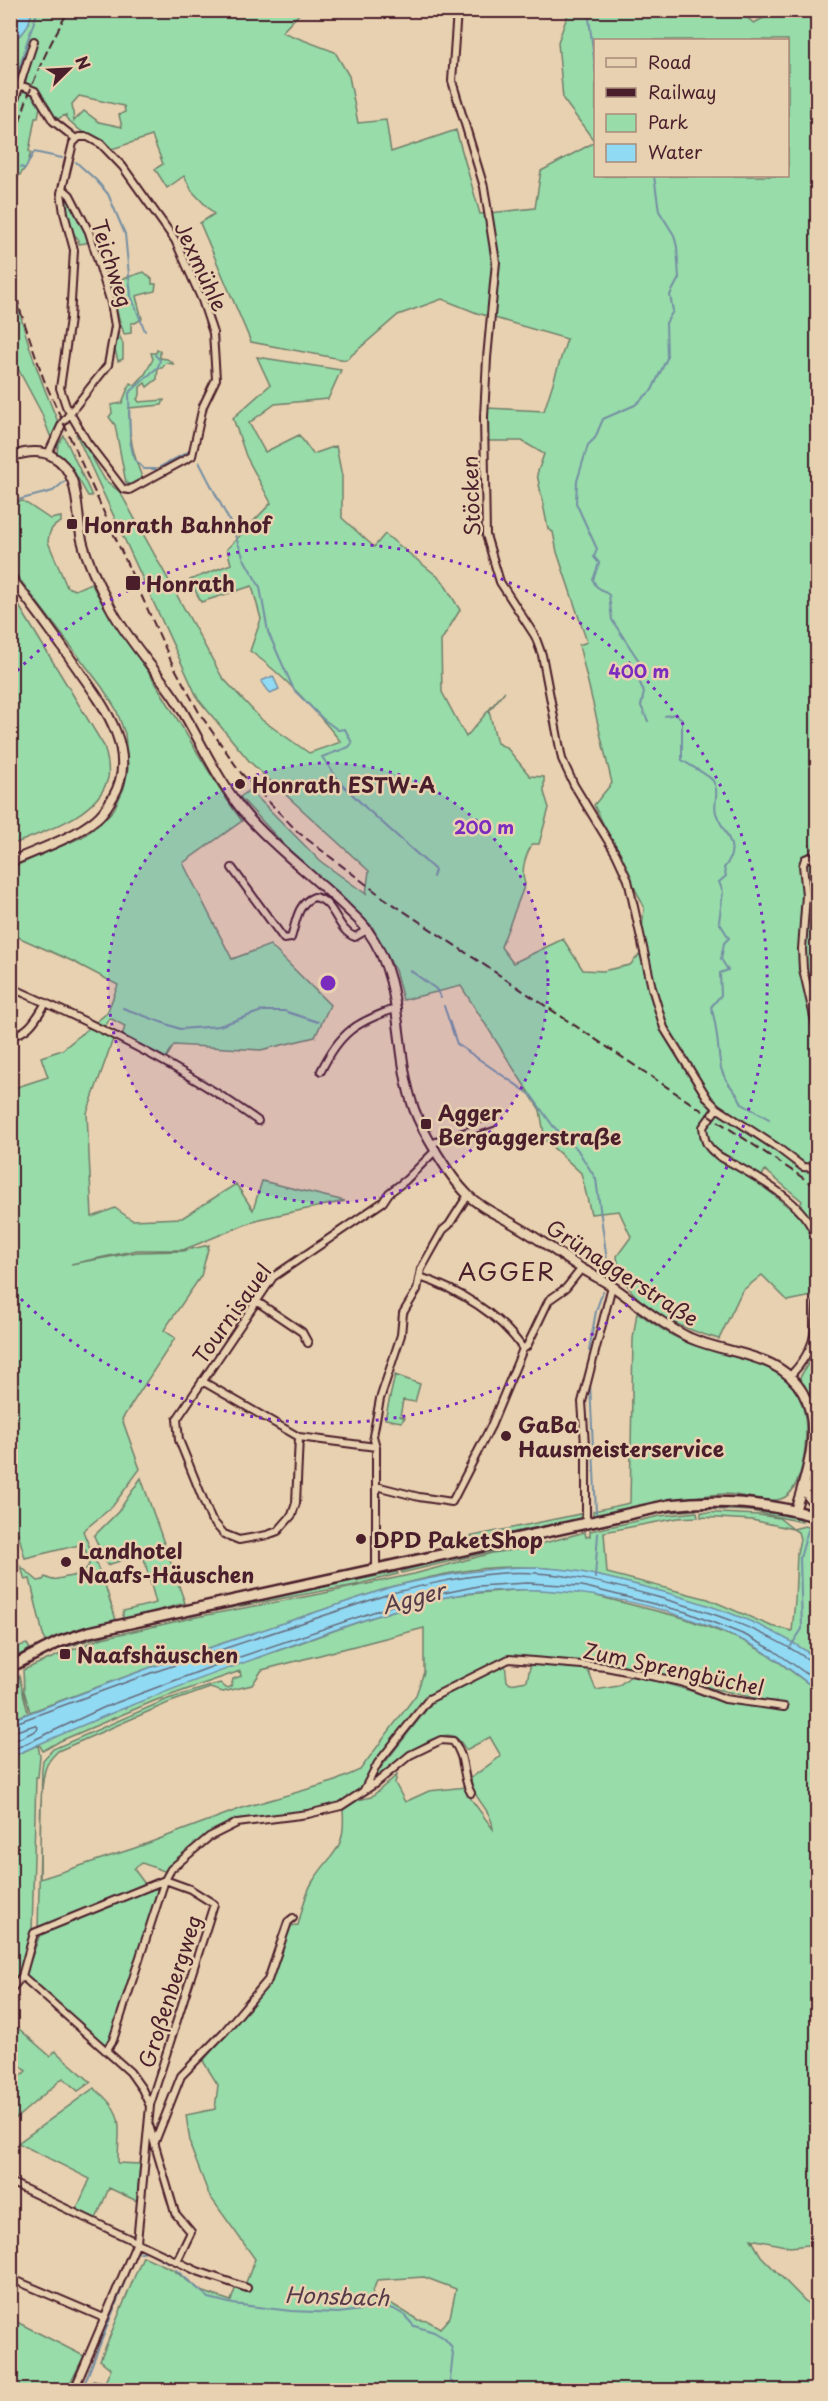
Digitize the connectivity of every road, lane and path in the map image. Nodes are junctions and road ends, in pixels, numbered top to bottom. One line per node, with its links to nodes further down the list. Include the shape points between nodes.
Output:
1 (457, 10): 21 (street, Stöcken, via 452,81 484,187 496,262 484,417 486,535 500,582 535,636 542,655 561,754 574,785 628,880 664,1028)
2 (33, 41): 3 (street)
3 (20, 85): 4 (street); 5 (street, Jexmühle, via 35,92 53,121)
4 (10, 115)
5 (76, 139): 6 (street, Jexmühle); 7 (street, Jexmühle, via 88,138 123,166 175,240 213,333 216,379 203,406 192,456 135,489 123,489 105,468)
6 (62, 188): 7 (street, Jexmühle, via 61,201 74,250 60,388); 7 (street, Teichweg, via 70,195 89,232 115,326 108,366)
7 (71, 412): 8 (street)
8 (48, 454): 9 (street, via 28,452); 14 (street, Grünaggerstraße, via 64,465 72,478 82,543 107,601 164,683 212,766 266,837)
9 (10, 457)
10 (10, 577): 12 (street, via 106,710 122,757 117,790 97,819)
11 (818, 860): 18 (street, via 810,857 803,865 806,895 802,949)
12 (10, 862)
13 (232, 868): 14 (street, via 284,939 291,938 300,910 314,897 332,909 349,935 355,937)
14 (368, 930): 17 (street, Grünaggerstraße, via 386,963)
15 (10, 987): 16 (street)
16 (46, 1003): 19 (street, via 29,1029); 22 (street, via 217,1092)
17 (397, 1008): 20 (street, via 342,1036); 24 (street, Grünaggerstraße, via 410,1096)
18 (818, 1034)
19 (10, 1036)
20 (321, 1071)
21 (717, 1108): 25 (street, Stöcken, via 803,1167); 27 (street, via 703,1126 708,1146 786,1198 811,1227)
22 (258, 1121)
23 (493, 1123): 24 (street)
24 (435, 1146): 26 (street, Grünaggerstraße); 32 (street, Tournisauel, via 383,1202 283,1268)
25 (818, 1168)
26 (468, 1195): 28 (street, Grünaggerstraße); 29 (street, via 442,1230)
27 (818, 1244)
28 (582, 1268): 30 (street, Grünaggerstraße); 35 (street, via 566,1288 549,1299 528,1346)
29 (420, 1277): 35 (street, via 459,1293 481,1308); 39 (street, via 403,1313 402,1335 380,1399 373,1436)
30 (612, 1286): 36 (street, Grünaggerstraße, via 663,1324 694,1340 760,1359); 45 (street, via 582,1402)
31 (818, 1290): 33 (street)
32 (256, 1301): 34 (street, via 302,1332); 37 (street, Tournisauel)
33 (816, 1341): 36 (street)
34 (308, 1343)
35 (523, 1349): 41 (street, via 491,1426 452,1502)
36 (791, 1375): 40 (street, via 809,1407 811,1423 810,1457)
37 (202, 1381): 38 (street, Tournisauel); 38 (street, via 177,1419 177,1430 211,1519 224,1534 249,1540 285,1526 296,1503)
38 (299, 1437): 39 (street, Tournisauel)
39 (376, 1447): 41 (street)
40 (804, 1482): 42 (street); 43 (street)
41 (376, 1486): 46 (street)
42 (818, 1509)
43 (795, 1511): 44 (main road); 45 (main road, via 749,1503 699,1501)
44 (818, 1517)
45 (586, 1522): 46 (main road)
46 (376, 1570): 47 (main road, via 89,1632)
47 (10, 1667)
48 (784, 1707): 49 (street, Zum Sprengbüchel, via 725,1699 681,1682 606,1667 509,1659 429,1699 378,1763)
49 (363, 1792): 50 (street, via 410,1755 441,1740 453,1741 461,1751); 51 (street, via 341,1806 237,1823 209,1837 171,1869)
50 (471, 1793)
51 (165, 1880): 53 (street, via 34,1933); 55 (street, via 113,2040); 56 (street, Großenbergweg, via 190,1888 214,1904)
52 (293, 1918): 58 (street, via 288,1922 268,1980 181,2076)
53 (22, 1976): 54 (street); 55 (street)
54 (10, 1991)
55 (106, 2051): 56 (street, via 130,2072)
56 (150, 2106): 57 (street)
57 (149, 2124): 58 (street); 60 (street)
58 (155, 2142): 61 (street, via 175,2213 191,2232)
59 (10, 2182): 60 (street)
60 (137, 2242): 61 (street); 64 (street)
61 (177, 2261): 63 (street)
62 (10, 2278): 64 (street)
63 (247, 2288)
64 (104, 2318): 65 (street)
65 (74, 2391)

